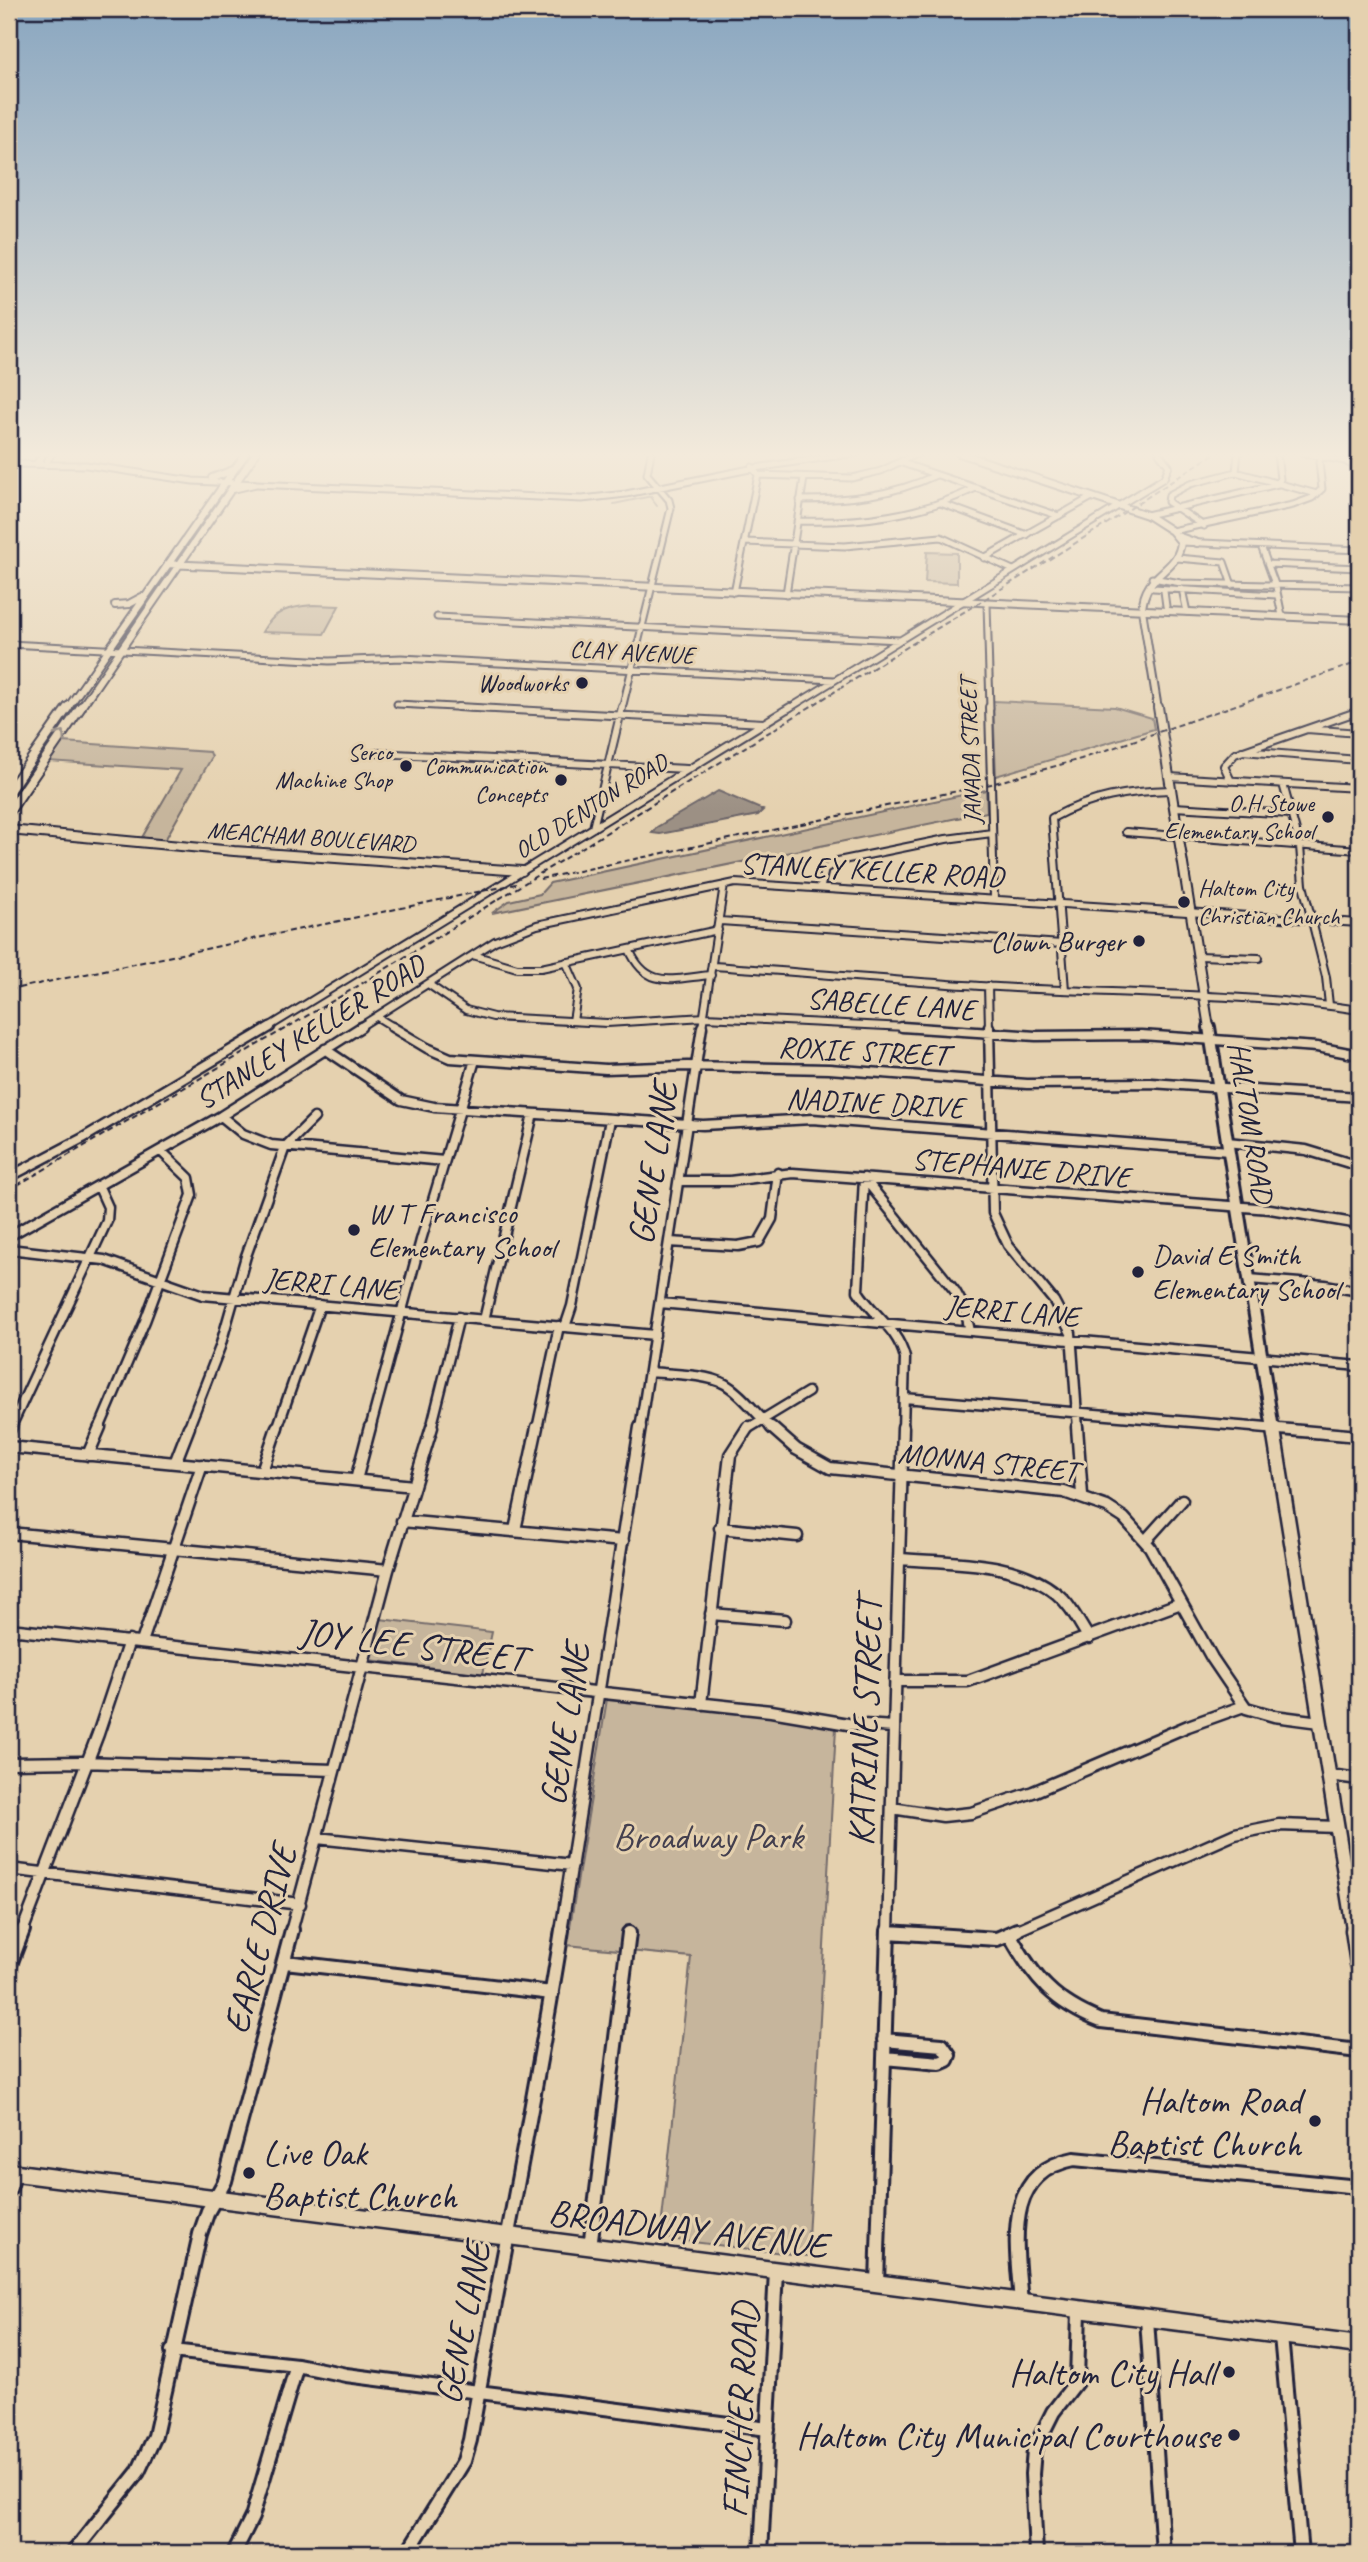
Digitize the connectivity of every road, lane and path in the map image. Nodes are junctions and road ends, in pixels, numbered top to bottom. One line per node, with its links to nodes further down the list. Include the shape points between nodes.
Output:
1 (162, 573): 23 (main road)
2 (174, 573): 39 (main road)
3 (342, 573): 14 (main road)
4 (655, 573): 14 (street)
5 (738, 573): 19 (street)
6 (789, 573): 21 (street)
7 (1009, 573): 24 (street, OLD DENTON ROAD)
8 (1159, 573): 11 (main road)
9 (1227, 573): 13 (street)
10 (1271, 573): 15 (street)
11 (1152, 578): 12 (street); 29 (main road, HALTOM ROAD, via 1143,590)
12 (1181, 583): 13 (street); 20 (street)
13 (1231, 585): 15 (street)
14 (652, 587): 19 (main road); 35 (street)
15 (1276, 587): 16 (street); 22 (street)
16 (1359, 587)
17 (1153, 588): 18 (street)
18 (1164, 591): 20 (street); 26 (street)
19 (734, 592): 21 (main road)
20 (1183, 592): 22 (street); 30 (street)
21 (786, 594): 24 (main road)
22 (1277, 595): 31 (street)
23 (145, 596): 27 (main road); 28 (main road)
24 (963, 602): 25 (main road); 36 (street, OLD DENTON ROAD)
25 (987, 603): 29 (main road); 67 (street, JANADA STREET)
26 (1166, 606)
27 (114, 608): 28 (main road); 33 (main road)
28 (136, 609): 33 (main road)
29 (1142, 610): 30 (main road); 55 (main road, HALTOM ROAD)
30 (1187, 612): 31 (main road)
31 (1282, 616): 34 (main road)
32 (437, 617): 35 (street)
33 (128, 620): 38 (main road)
34 (1359, 620)
35 (643, 627): 36 (street); 40 (street)
36 (900, 640): 41 (street, OLD DENTON ROAD)
37 (9, 643): 38 (street, CLAY AVENUE)
38 (108, 649): 39 (street, CLAY AVENUE); 51 (main road)
39 (120, 650): 40 (street, CLAY AVENUE); 52 (main road, one-way to 39)
40 (632, 670): 41 (street, CLAY AVENUE); 44 (street)
41 (834, 680): 45 (street, OLD DENTON ROAD)
42 (397, 704): 44 (street)
43 (1359, 710): 46 (street)
44 (620, 716): 45 (street); 53 (street)
45 (764, 723): 54 (street, OLD DENTON ROAD)
46 (1304, 729): 47 (street); 48 (street)
47 (1359, 733)
48 (1242, 751): 50 (street); 56 (street, via 1225,763)
49 (376, 753): 53 (street)
50 (1359, 760)
51 (28, 763): 52 (main road); 60 (main road)
52 (41, 764): 62 (main road)
53 (608, 765): 54 (street); 64 (street)
54 (689, 769): 64 (street, OLD DENTON ROAD)
55 (1169, 777): 56 (street); 59 (main road, HALTOM ROAD)
56 (1231, 781): 57 (street)
57 (1283, 783): 58 (street); 63 (street)
58 (1359, 788)
59 (1171, 790): 61 (main road, HALTOM ROAD); 77 (street, via 1127,791 1055,815)
60 (9, 791)
61 (1174, 807): 63 (street); 69 (main road, HALTOM ROAD)
62 (9, 812)
63 (1291, 814): 71 (street)
64 (593, 828): 73 (street, OLD DENTON ROAD)
65 (9, 830): 70 (main road, MEACHAM BOULEVARD)
66 (1126, 832): 69 (street)
67 (992, 833): 75 (street, via 838,861 825,869); 76 (street, JANADA STREET)
68 (9, 838): 70 (main road, MEACHAM BOULEVARD)
69 (1179, 838): 71 (street); 78 (main road, HALTOM ROAD)
70 (96, 840): 73 (main road, MEACHAM BOULEVARD)
71 (1300, 846): 72 (street); 79 (street)
72 (1359, 850)
73 (523, 871): 120 (street, OLD DENTON ROAD, via 207,1065)
74 (724, 885): 75 (street, STANLEY KELLER ROAD); 81 (street, GENE LANE); 84 (street, STANLEY KELLER ROAD, via 521,930)
75 (821, 886): 76 (street, STANLEY KELLER ROAD)
76 (995, 898): 77 (street, STANLEY KELLER ROAD)
77 (1058, 902): 78 (street, STANLEY KELLER ROAD); 82 (street)
78 (1191, 912): 79 (street, STANLEY KELLER ROAD); 85 (main road, HALTOM ROAD)
79 (1312, 920): 80 (street, STANLEY KELLER ROAD); 93 (street)
80 (1359, 923)
81 (719, 926): 82 (street); 83 (street); 88 (street, GENE LANE)
82 (1062, 944): 91 (street)
83 (629, 949): 87 (street); 88 (street, via 636,966 651,976)
84 (473, 955): 87 (street, via 517,968); 89 (street, STANLEY KELLER ROAD)
85 (1198, 956): 86 (street); 92 (main road, HALTOM ROAD)
86 (1259, 958)
87 (566, 962): 97 (street, via 578,989)
88 (712, 971): 90 (street); 96 (street, GENE LANE)
89 (428, 984): 95 (street, STANLEY KELLER ROAD); 97 (street, SABELLE LANE, via 477,1014)
90 (988, 986): 91 (street); 98 (street)
91 (1065, 990): 92 (street)
92 (1204, 996): 93 (street); 99 (main road, HALTOM ROAD)
93 (1329, 1005): 94 (street)
94 (1359, 1010)
95 (377, 1017): 100 (street, STANLEY KELLER ROAD); 102 (street, ROXIE STREET, via 444,1057)
96 (705, 1017): 97 (street, SABELLE LANE); 98 (street, SABELLE LANE); 103 (street, GENE LANE)
97 (573, 1021)
98 (989, 1033): 99 (street, SABELLE LANE); 104 (street)
99 (1211, 1040): 101 (street, SABELLE LANE); 105 (main road, HALTOM ROAD)
100 (325, 1049): 107 (street, NADINE DRIVE, via 401,1100); 109 (street, STANLEY KELLER ROAD)
101 (1359, 1055)
102 (475, 1060): 103 (street, ROXIE STREET, via 606,1069); 107 (street)
103 (697, 1066): 104 (street, ROXIE STREET, via 829,1069); 112 (street, GENE LANE)
104 (990, 1081): 105 (street, ROXIE STREET); 113 (street)
105 (1218, 1086): 106 (street, ROXIE STREET); 114 (main road, HALTOM ROAD)
106 (1359, 1097)
107 (460, 1109): 108 (street, NADINE DRIVE); 117 (street)
108 (533, 1114): 111 (street, NADINE DRIVE); 140 (street)
109 (220, 1116): 115 (street, via 252,1139); 116 (street, STANLEY KELLER ROAD)
110 (314, 1118): 115 (street)
111 (610, 1120): 112 (street, NADINE DRIVE); 142 (street, via 572,1306)
112 (688, 1125): 113 (street, NADINE DRIVE, via 812,1119); 122 (street, GENE LANE)
113 (992, 1132): 114 (street, NADINE DRIVE); 124 (street)
114 (1228, 1146): 118 (street, NADINE DRIVE, via 1306,1150); 125 (main road, HALTOM ROAD)
115 (285, 1147): 117 (street); 135 (street)
116 (161, 1151): 123 (street, STANLEY KELLER ROAD); 133 (street, via 189,1178 192,1195)
117 (444, 1161): 138 (street)
118 (1359, 1166)
119 (778, 1173): 121 (street, STEPHANIE DRIVE); 122 (street, STEPHANIE DRIVE, via 730,1181); 128 (street, via 772,1219 759,1242 738,1246)
120 (9, 1177)
121 (864, 1178): 124 (street, STEPHANIE DRIVE); 141 (street, KATRINE STREET, via 857,1287 864,1302); 143 (street, via 955,1291)
122 (679, 1181): 128 (street, GENE LANE)
123 (99, 1187): 127 (street, STANLEY KELLER ROAD); 130 (street, via 109,1214)
124 (992, 1188): 125 (street, STEPHANIE DRIVE); 145 (street, via 999,1231 1065,1314)
125 (1238, 1207): 126 (street, STEPHANIE DRIVE); 132 (main road, HALTOM ROAD)
126 (1359, 1224)
127 (9, 1236)
128 (670, 1242): 136 (street, GENE LANE)
129 (9, 1250): 130 (street, JERRI LANE); 131 (street)
130 (90, 1257): 133 (street, JERRI LANE); 154 (street)
131 (9, 1263)
132 (1249, 1279): 134 (street); 146 (main road, HALTOM ROAD)
133 (159, 1281): 135 (street, JERRI LANE, via 203,1295); 157 (street)
134 (1359, 1291)
135 (234, 1298): 137 (street, JERRI LANE); 158 (street)
136 (660, 1303): 141 (street, JERRI LANE); 144 (street, GENE LANE)
137 (320, 1305): 138 (street, JERRI LANE); 160 (street)
138 (402, 1312): 139 (street, JERRI LANE); 162 (street)
139 (459, 1317): 140 (street, JERRI LANE); 163 (street, EARLE DRIVE)
140 (484, 1320): 142 (street, JERRI LANE)
141 (885, 1323): 143 (street, JERRI LANE); 150 (street, KATRINE STREET, via 904,1351)
142 (562, 1327): 144 (street, JERRI LANE); 168 (street)
143 (970, 1331): 145 (street, JERRI LANE)
144 (655, 1335): 148 (street, GENE LANE)
145 (1072, 1340): 146 (street, JERRI LANE); 151 (street)
146 (1261, 1357): 147 (street, JERRI LANE); 153 (main road, HALTOM ROAD)
147 (1359, 1366)
148 (649, 1372): 152 (street, MONNA STREET, via 723,1383 745,1399); 172 (street, GENE LANE)
149 (808, 1392): 152 (street)
150 (904, 1398): 151 (street); 161 (street, KATRINE STREET)
151 (1075, 1413): 153 (street); 164 (street)
152 (762, 1420): 161 (street, MONNA STREET, via 819,1464); 167 (street, via 749,1426 730,1455)
153 (1273, 1430): 155 (street); 188 (main road, HALTOM ROAD)
154 (9, 1431)
155 (1359, 1436)
156 (9, 1447): 157 (street)
157 (88, 1455): 158 (street)
158 (175, 1462): 159 (street)
159 (202, 1465): 160 (street); 173 (street)
160 (261, 1471): 162 (street)
161 (901, 1476): 164 (street, MONNA STREET); 174 (street, KATRINE STREET)
162 (356, 1480): 163 (street)
163 (414, 1486): 166 (street, EARLE DRIVE)
164 (1082, 1495): 171 (street, MONNA STREET, via 1111,1507)
165 (1181, 1500): 171 (street)
166 (402, 1521): 168 (street); 175 (street, EARLE DRIVE)
167 (720, 1528): 170 (street); 177 (street)
168 (514, 1530): 172 (street)
169 (9, 1533): 173 (street)
170 (797, 1536)
171 (1147, 1539): 176 (street, MONNA STREET)
172 (623, 1541): 185 (street, GENE LANE)
173 (174, 1549): 175 (street); 182 (street)
174 (899, 1559): 180 (street, via 1008,1570 1035,1578 1066,1602); 184 (street, KATRINE STREET)
175 (388, 1570): 183 (street, EARLE DRIVE)
176 (1181, 1603): 180 (street); 187 (street, MONNA STREET)
177 (711, 1614): 178 (street); 186 (street)
178 (785, 1620)
179 (9, 1629): 181 (street, JOY LEE STREET)
180 (1089, 1638): 184 (street, via 968,1681)
181 (129, 1641): 182 (street, JOY LEE STREET); 190 (street)
182 (142, 1642): 183 (street, JOY LEE STREET)
183 (362, 1666): 185 (street, JOY LEE STREET); 192 (street, EARLE DRIVE)
184 (895, 1682): 189 (street, KATRINE STREET)
185 (599, 1694): 186 (street, JOY LEE STREET); 198 (street, GENE LANE)
186 (701, 1704): 189 (street, JOY LEE STREET)
187 (1244, 1706): 188 (street, via 1274,1716); 195 (street, via 971,1813 943,1816)
188 (1320, 1722): 193 (main road, HALTOM ROAD)
189 (894, 1727): 195 (street, KATRINE STREET)
190 (86, 1762): 191 (street); 192 (street); 200 (street)
191 (9, 1763)
192 (334, 1770): 197 (street, EARLE DRIVE)
193 (1329, 1775): 194 (street); 196 (main road, HALTOM ROAD)
194 (1359, 1779)
195 (891, 1808): 202 (street, KATRINE STREET)
196 (1337, 1827): 204 (street, via 1279,1825 1235,1834); 206 (main road, HALTOM ROAD)
197 (317, 1838): 198 (street); 201 (street, EARLE DRIVE)
198 (572, 1866): 208 (street, GENE LANE)
199 (9, 1869): 200 (street)
200 (43, 1874): 201 (street); 207 (street)
201 (300, 1904): 205 (street, EARLE DRIVE)
202 (888, 1932): 204 (street, via 997,1939); 209 (street, KATRINE STREET)
203 (629, 1933): 217 (street)
204 (1010, 1935): 210 (street, via 1042,1988 1101,2021)
205 (285, 1962): 208 (street); 215 (street, EARLE DRIVE)
206 (1359, 1964)
207 (9, 1966)
208 (552, 1993): 216 (street, GENE LANE)
209 (884, 2040): 211 (street, KATRINE STREET); 211 (street, via 942,2045 949,2055 940,2063)
210 (1359, 2051)
211 (884, 2058): 219 (street, KATRINE STREET)
212 (12, 2173): 214 (street); 215 (main road, BROADWAY AVENUE)
213 (1359, 2187): 220 (street, via 1074,2159 1052,2164 1031,2181 1017,2221)
214 (9, 2190)
215 (216, 2200): 216 (main road, BROADWAY AVENUE); 225 (street, EARLE DRIVE, via 200,2234)
216 (508, 2237): 217 (main road, BROADWAY AVENUE); 227 (street, GENE LANE)
217 (590, 2247): 218 (main road, BROADWAY AVENUE)
218 (776, 2271): 219 (main road, BROADWAY AVENUE); 228 (street, FINCHER ROAD)
219 (877, 2284): 220 (main road, BROADWAY AVENUE)
220 (1021, 2303): 221 (main road, BROADWAY AVENUE)
221 (1079, 2310): 222 (main road, BROADWAY AVENUE); 233 (street, via 1077,2381 1034,2450)
222 (1147, 2319): 223 (main road, BROADWAY AVENUE); 234 (street)
223 (1281, 2336): 224 (main road, BROADWAY AVENUE); 235 (street)
224 (1359, 2345)
225 (172, 2351): 226 (street); 229 (street, EARLE DRIVE, via 155,2436 138,2472)
226 (297, 2365): 227 (street); 230 (street, via 252,2517)
227 (479, 2393): 228 (street); 231 (street, GENE LANE, via 464,2461)
228 (768, 2430): 232 (street, FINCHER ROAD)
229 (73, 2553)
230 (234, 2553)
231 (407, 2553)
232 (761, 2553)
233 (1036, 2553)
234 (1163, 2553)
235 (1301, 2553)

